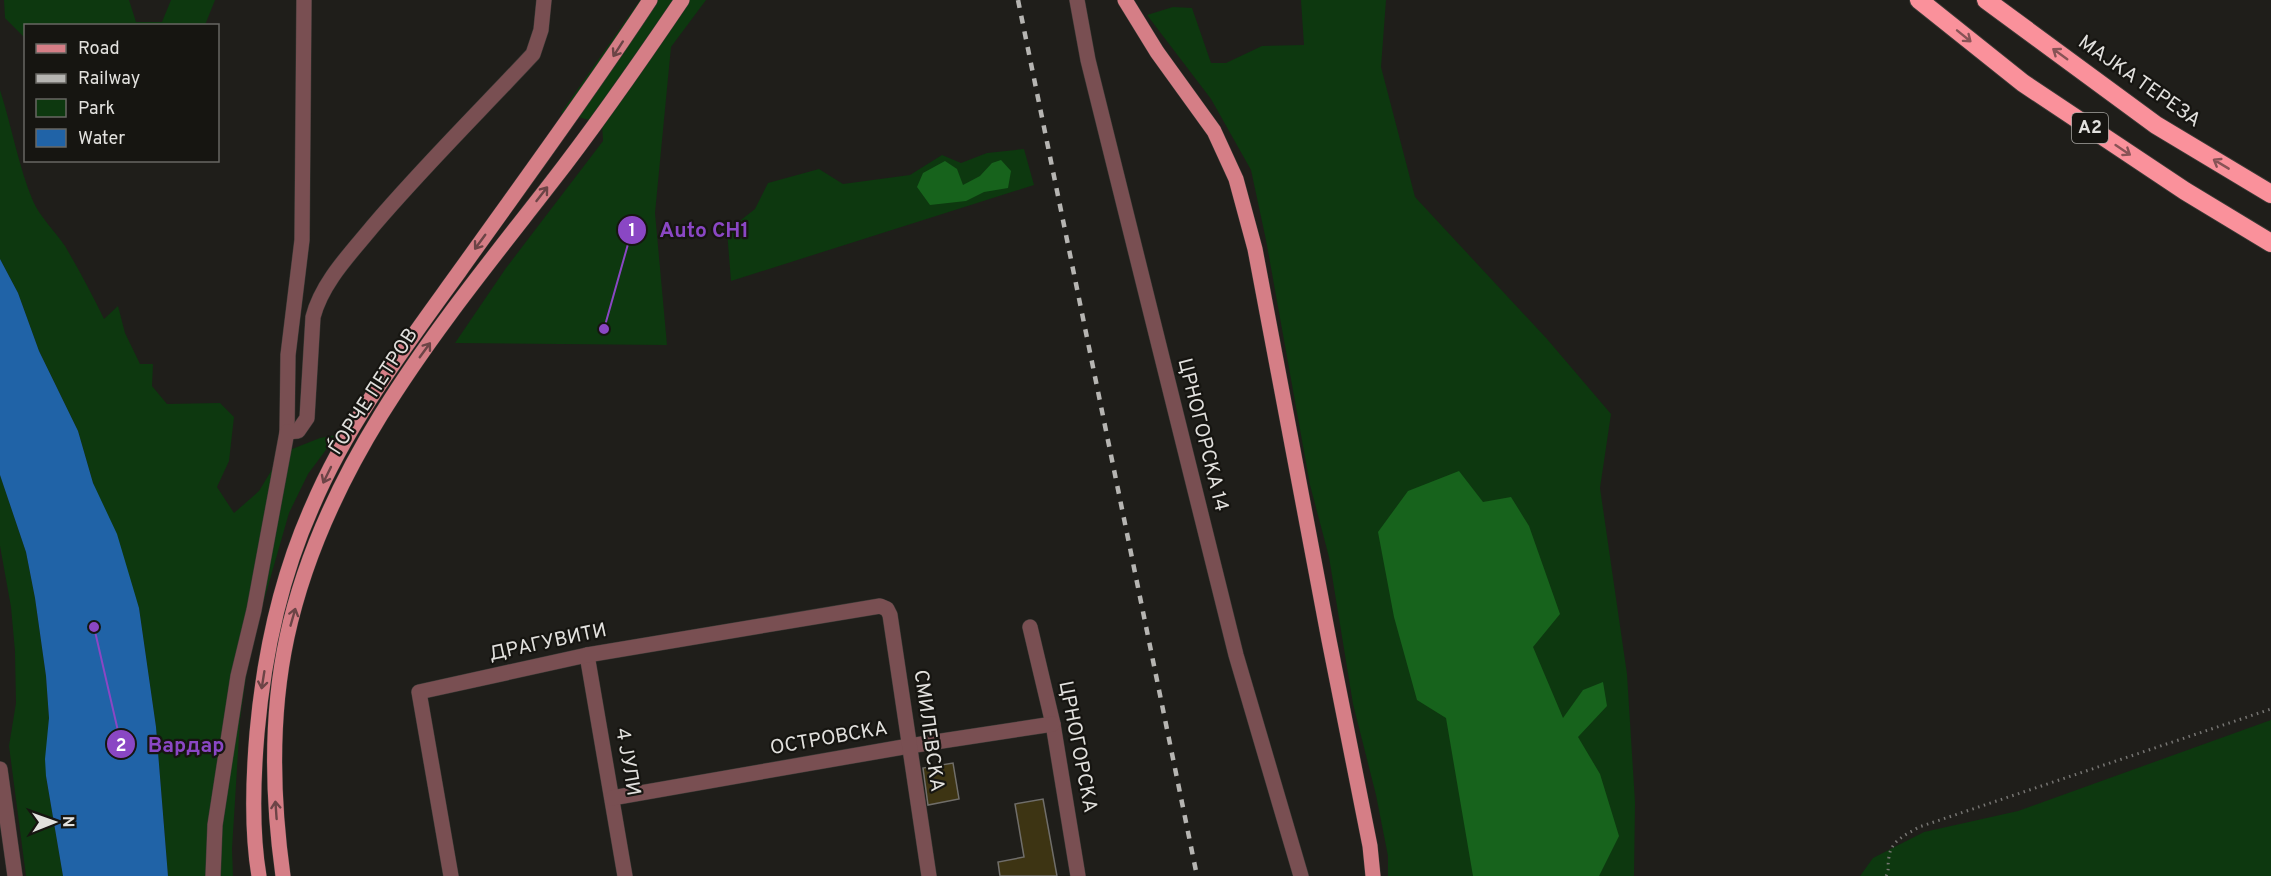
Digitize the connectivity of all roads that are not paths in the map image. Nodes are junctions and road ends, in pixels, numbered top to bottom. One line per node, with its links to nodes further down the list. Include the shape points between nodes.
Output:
1 (303, 0): 11 (street, via 302,240 288,355)
2 (544, 0): 11 (street, via 541,30 533,54 406,188 351,252 317,301 308,418 298,431)
3 (650, 0): 19 (main road, ЃОРЧЕ ПЕТРОВ, one-way to 19, via 369,400 312,507 277,605 261,687 254,799)
4 (682, 0): 20 (main road, ЃОРЧЕ ПЕТРОВ, one-way to 4, via 274,784 277,698 287,637 320,528 368,434 406,375 554,179)
5 (1077, 0): 27 (street, ЦРНОГОРСКА 14, via 1088,60 1236,655)
6 (1125, 0): 28 (main road, via 1214,131 1236,179 1255,249)
7 (1918, 0): 10 (highway, A2, one-way to 10, via 2023,83 2185,192)
8 (1986, 0): 9 (highway, МАЈКА ТЕРЕЗА / A2, one-way to 8, via 2156,125)
9 (2271, 194)
10 (2271, 243)
11 (287, 432): 22 (street, via 238,676 215,825)
12 (871, 608): 14 (street, ДРАГУВИТИ); 16 (street, СМИЛЕВСКА, via 880,606 890,615)
13 (1030, 627): 15 (street, ЦРНОГОРСКА)
14 (587, 655): 18 (street, 4 ЈУЛИ); 23 (street, ДРАГУВИТИ, via 419,692)
15 (1053, 724): 16 (street, ОСТРОВСКА); 26 (street, ЦРНОГОРСКА)
16 (909, 746): 18 (street, ОСТРОВСКА); 25 (street, СМИЛЕВСКА)
17 (0, 769): 21 (street)
18 (612, 798): 24 (street, 4 ЈУЛИ)
19 (257, 871)
20 (284, 873)
21 (15, 876)
22 (213, 876)
23 (451, 876)
24 (625, 876)
25 (929, 876)
26 (1078, 876)
27 (1301, 876)
28 (1373, 876)

